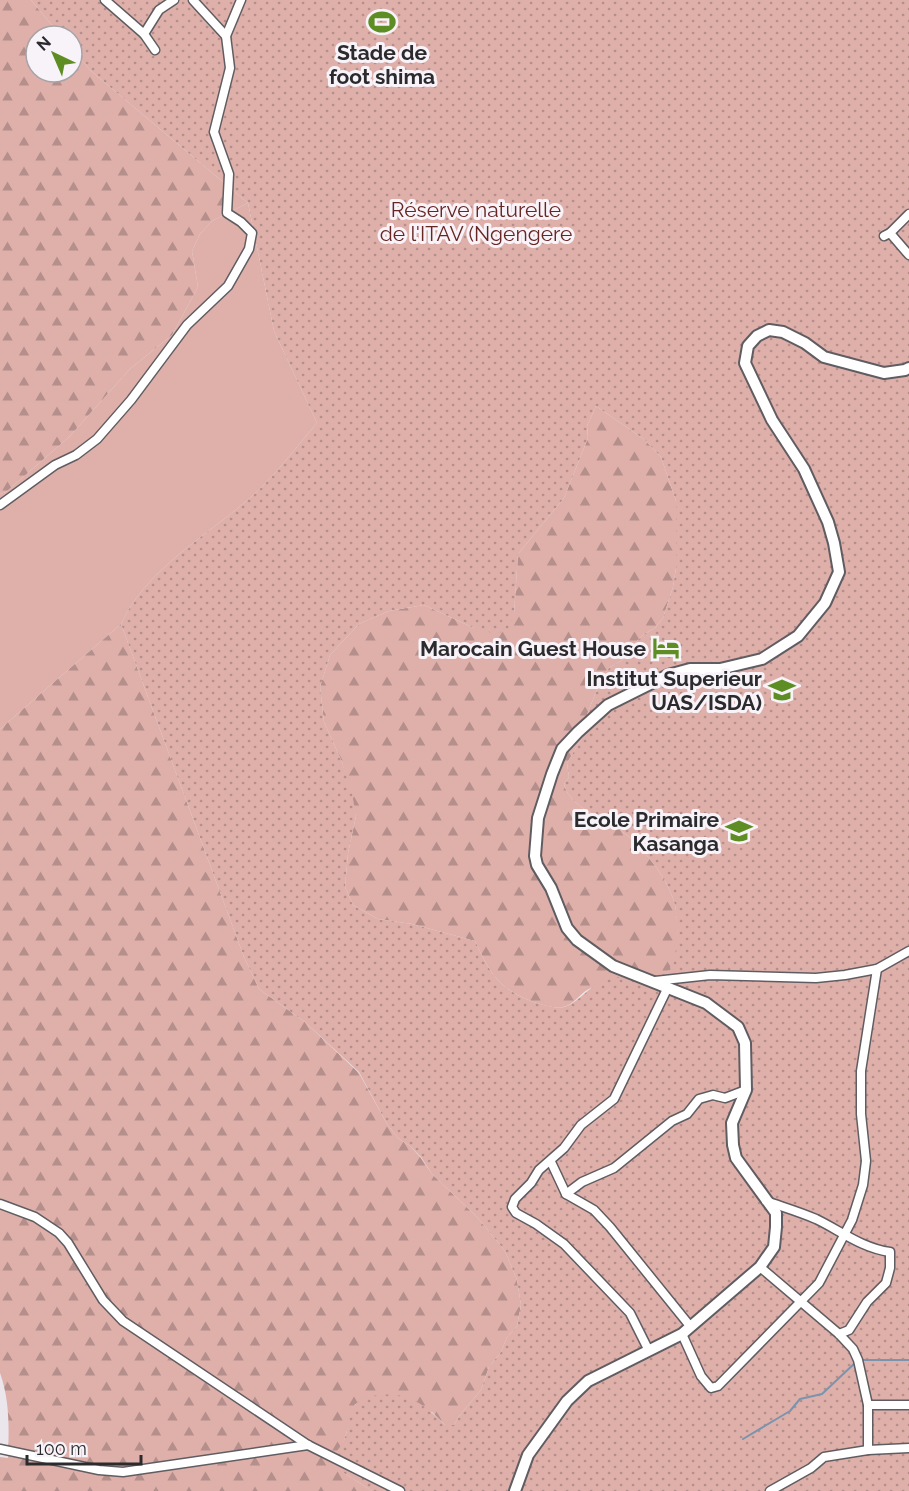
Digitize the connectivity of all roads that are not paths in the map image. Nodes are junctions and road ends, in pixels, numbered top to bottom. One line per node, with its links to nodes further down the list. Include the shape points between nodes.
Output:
1 (105, 0): 5 (street)
2 (174, 0): 5 (street, via 159,10)
3 (193, 0): 6 (street)
4 (241, 0): 6 (street)
5 (144, 34): 7 (street)
6 (226, 36): 11 (street, via 230,68 213,132 230,174 227,213 252,232 249,249 228,286 187,325 97,439)
7 (155, 50)
8 (909, 214): 9 (street, via 887,235)
9 (909, 255)
10 (909, 368): 14 (street, via 884,373 824,357 783,332 769,330 757,336 748,346 745,363 772,420 804,469 834,543 839,572 825,603 798,636 762,659 668,675 608,705 562,749 538,818 537,865 567,928 577,940 614,966)
11 (0, 505)
12 (909, 951): 13 (street)
13 (877, 969): 14 (street, via 816,978 710,975); 21 (street, via 861,1071 867,1161 860,1195)
14 (654, 981): 15 (street)
15 (668, 987): 16 (street, via 706,1003 738,1027 745,1043); 17 (street, via 614,1099 581,1125)
16 (746, 1090): 18 (street, via 725,1098 713,1095 699,1099 687,1114 672,1121 614,1168); 19 (street, via 732,1123 733,1145 736,1158)
17 (551, 1162): 18 (street); 26 (street, via 539,1170 512,1207 564,1244 630,1312)
18 (566, 1194): 24 (street, via 594,1210 610,1227)
19 (766, 1201): 21 (street, via 817,1220); 22 (street, via 776,1213 776,1227 774,1246)
20 (0, 1204): 29 (street, via 35,1217 59,1233 103,1300 123,1320)
21 (844, 1236): 23 (street, via 819,1283); 25 (street, via 890,1252 891,1269 886,1283 867,1302 849,1330)
22 (760, 1267): 23 (street); 24 (street)
23 (799, 1302): 24 (street, via 714,1388 701,1376); 25 (street)
24 (686, 1330): 26 (street)
25 (839, 1334): 27 (street, via 858,1360)
26 (649, 1351): 34 (street, via 588,1381 567,1401 528,1455)
27 (868, 1405): 28 (street); 32 (street)
28 (909, 1405)
29 (308, 1445): 31 (street, via 123,1472); 33 (street)
30 (909, 1448): 32 (street)
31 (0, 1449)
32 (868, 1450): 35 (street, via 824,1456)
33 (400, 1491)
34 (515, 1491)
35 (770, 1491)

